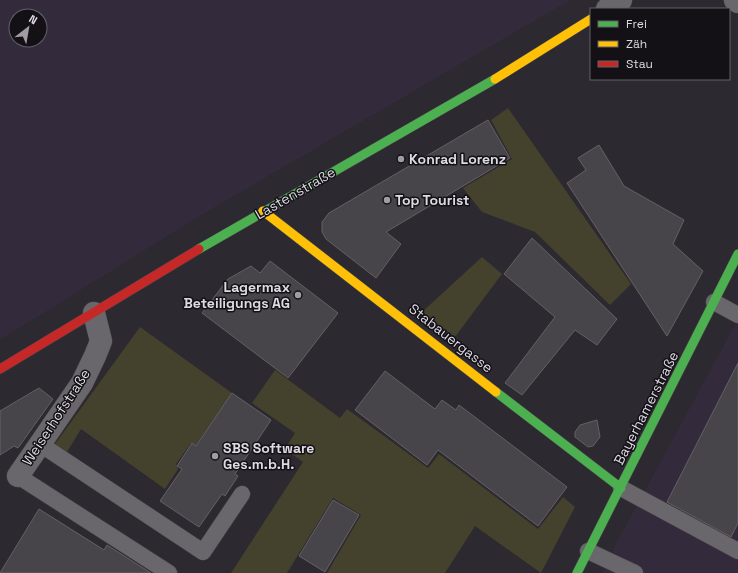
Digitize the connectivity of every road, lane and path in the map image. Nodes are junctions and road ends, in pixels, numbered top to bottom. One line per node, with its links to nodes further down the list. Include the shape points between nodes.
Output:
1 (621, 0): 4 (street)
2 (735, 0): 3 (street)
3 (738, 2)
4 (609, 8)
5 (590, 20): 6 (street, Lastenstraße, via 529,58)
6 (263, 211): 9 (street, Lastenstraße); 14 (street, Stabauergasse)
7 (738, 254): 8 (street, Bayerhamerstraße)
8 (714, 302): 10 (lane); 14 (street, Bayerhamerstraße)
9 (94, 313): 11 (street, Lastenstraße); 12 (street, Weiserhofstraße, via 101,341 95,356 82,383)
10 (738, 315)
11 (0, 369)
12 (40, 444): 13 (street, Weiserhofstraße); 15 (lane, via 203,552)
13 (18, 476): 18 (lane)
14 (621, 488): 16 (street, Bayerhamerstraße); 17 (lane)
15 (242, 494)
16 (588, 551): 19 (street, Bayerhamerstraße); 20 (lane)
17 (738, 551)
18 (169, 573)
19 (577, 573)
20 (635, 573)

